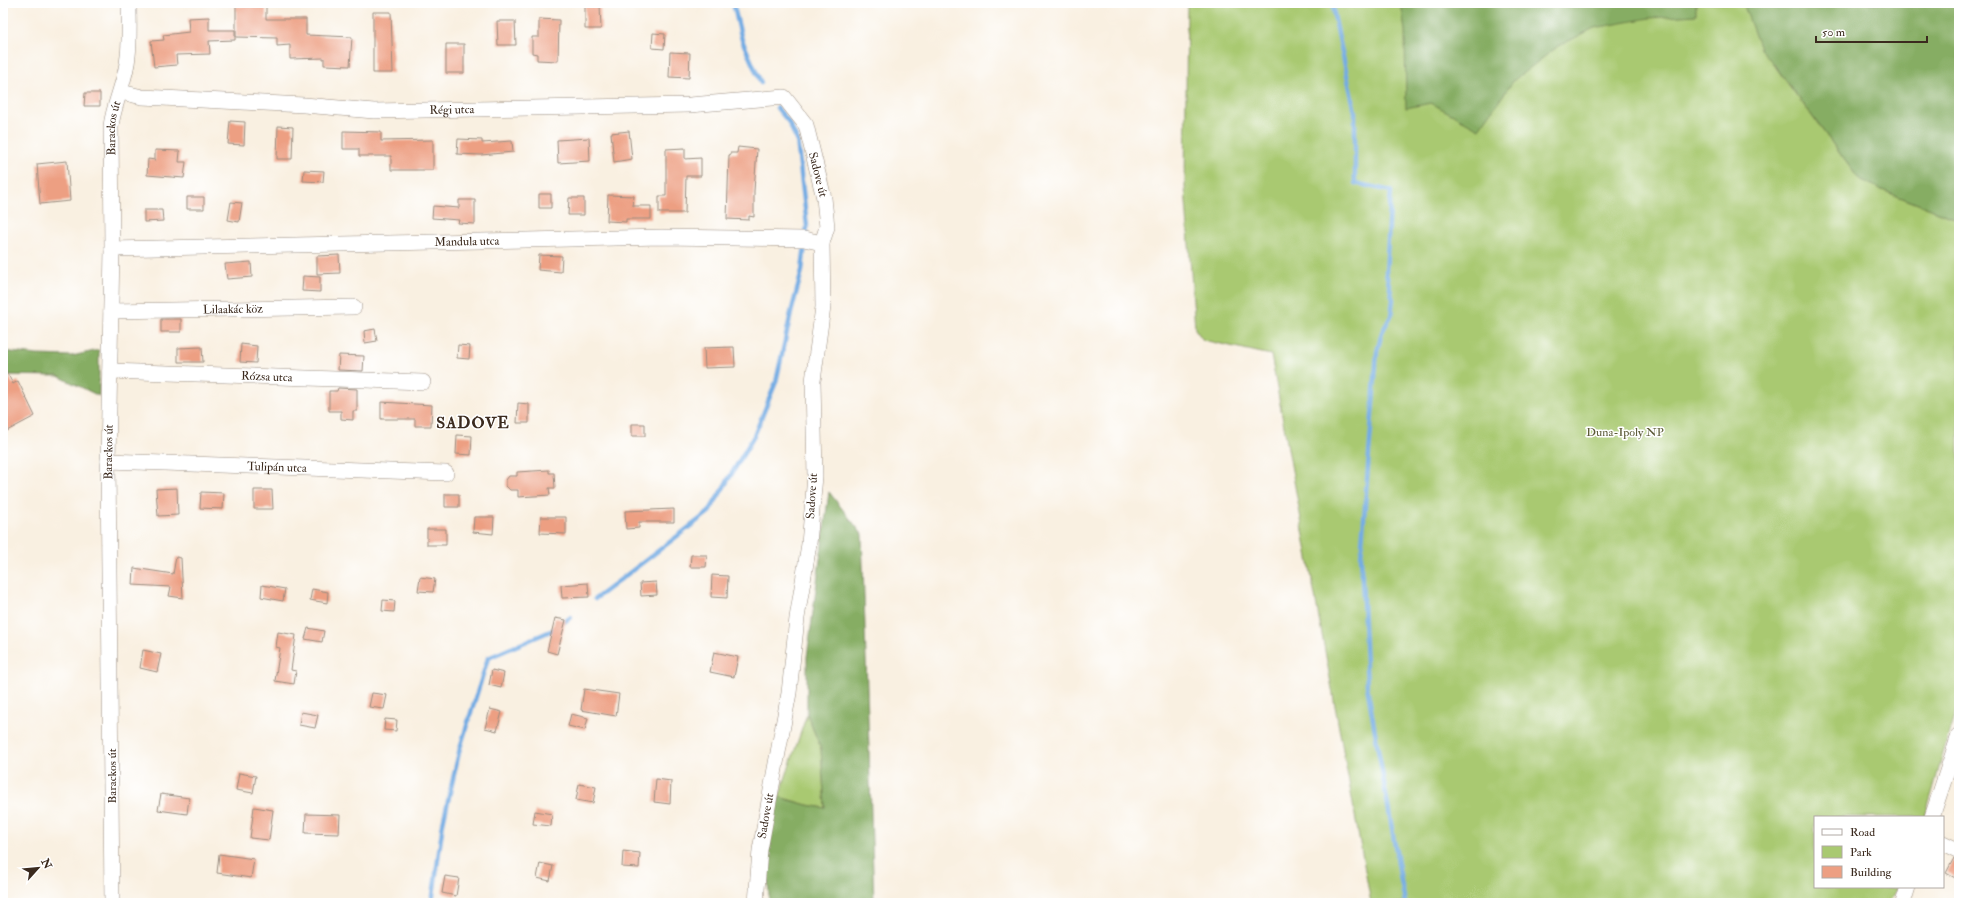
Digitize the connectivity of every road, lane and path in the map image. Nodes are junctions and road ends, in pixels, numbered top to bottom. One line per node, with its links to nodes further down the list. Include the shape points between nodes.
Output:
1 (129, 3): 2 (street, Barackos út, via 128,57)
2 (121, 92): 3 (street, Régi utca, via 142,97 374,111 690,105); 5 (street, Barackos út, via 113,110 111,126)
3 (784, 97): 4 (street, Sadove út, via 806,125 824,198 827,227)
4 (822, 243): 5 (street, Mandula utca, via 804,239 662,237); 18 (street, Sadove út, via 823,307 812,381 815,476 809,544 797,618 789,693 760,850)
5 (112, 249): 7 (street, Barackos út)
6 (354, 307): 7 (street, Lilaakác köz)
7 (112, 310): 8 (street, Barackos út)
8 (110, 372): 9 (street, Rózsa utca); 10 (street, Barackos út)
9 (423, 382)
10 (108, 461): 11 (street, Tulipán utca); 17 (street, Barackos út)
11 (446, 473)
12 (1959, 735): 13 (street)
13 (1932, 816)
14 (1944, 844): 15 (street)
15 (1959, 851)
16 (1908, 888): 19 (street)
17 (112, 903)
18 (756, 903)
19 (1903, 903)

